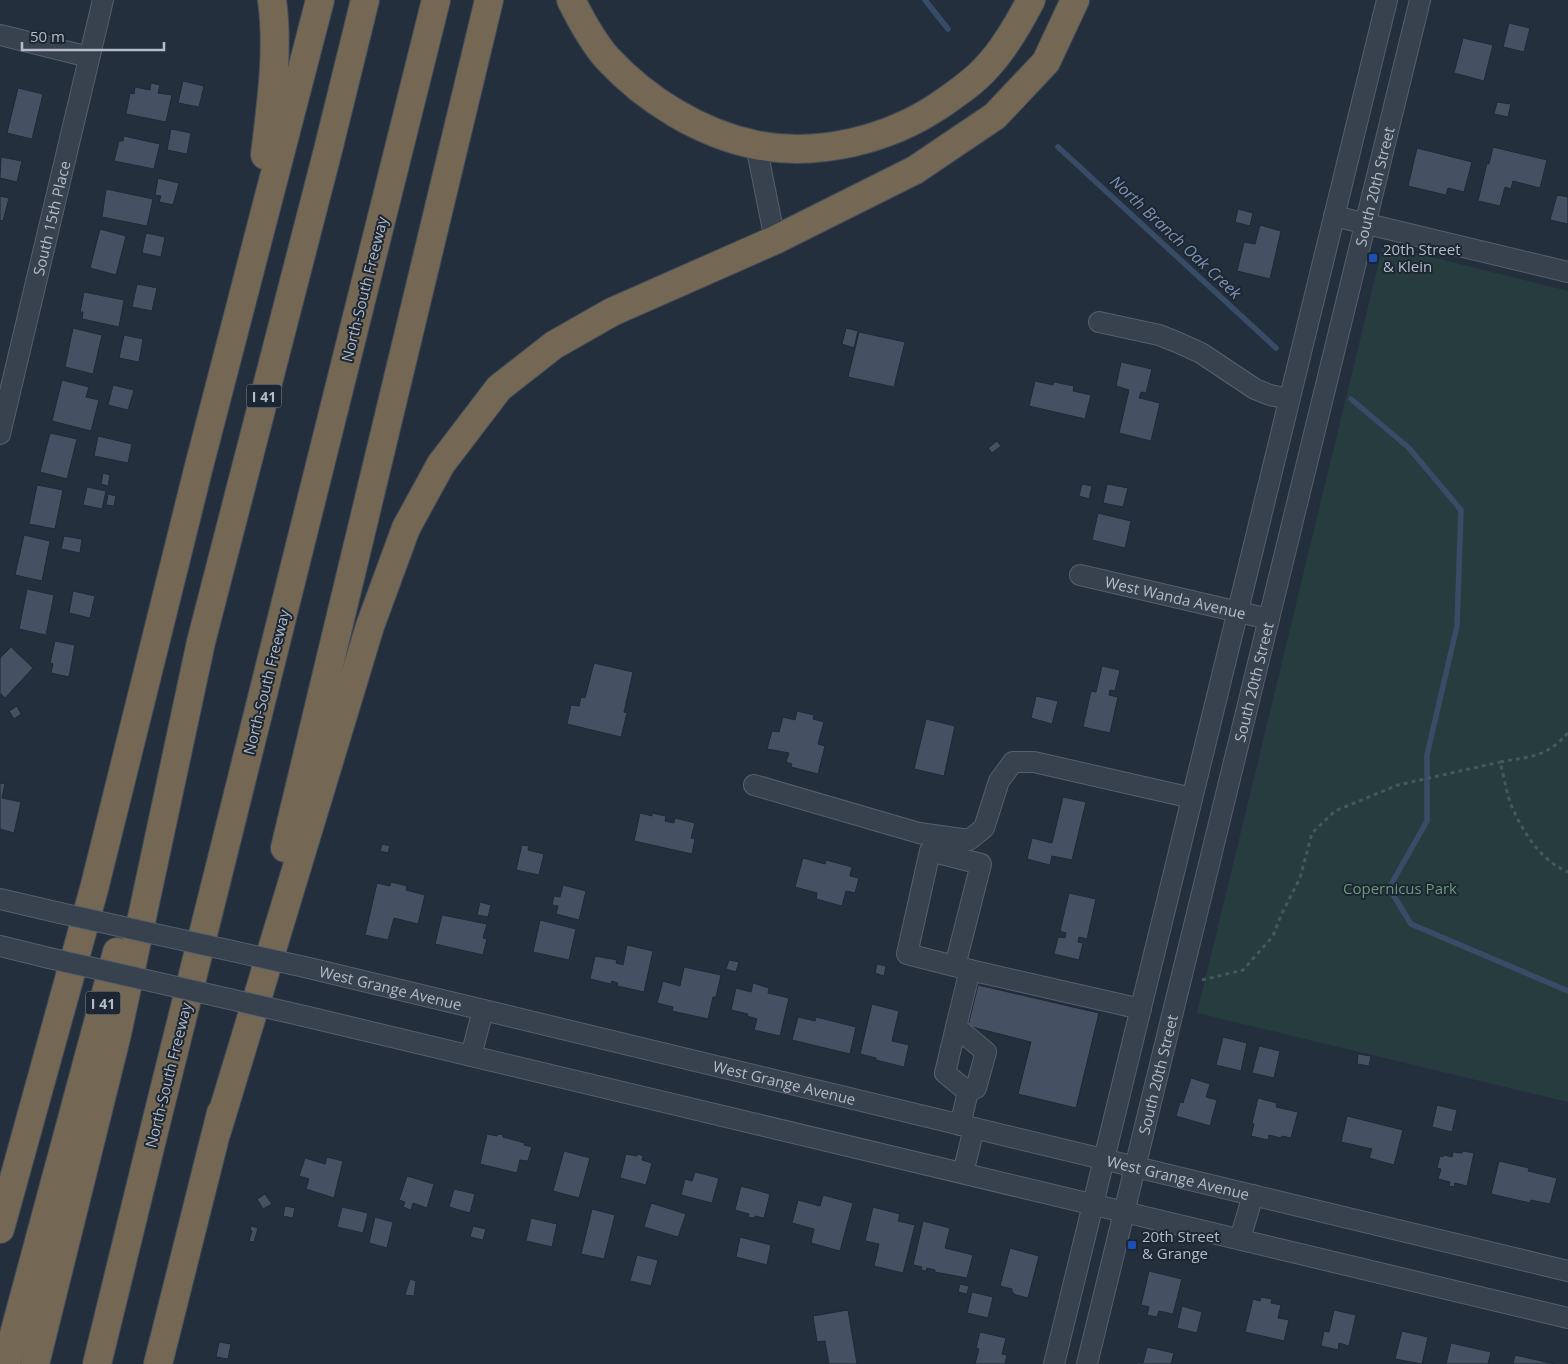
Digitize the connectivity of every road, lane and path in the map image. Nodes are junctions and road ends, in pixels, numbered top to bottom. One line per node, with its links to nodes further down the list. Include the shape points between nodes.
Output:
1 (103, 0): 13 (street, South 15th Place)
2 (272, 0): 23 (highway, via 274,87 263,165)
3 (320, 0): 23 (highway)
4 (365, 0): 27 (highway, I 41)
5 (436, 0): 59 (highway, North-South Freeway)
6 (489, 0): 44 (highway)
7 (571, 0): 14 (highway, via 606,57 652,98 687,120)
8 (1030, 0): 14 (highway, via 1019,22 988,66 966,87 924,116 878,136 848,144 790,148)
9 (1075, 0): 17 (highway, via 1046,62 995,116 915,170)
10 (1386, 0): 15 (street, South 20th Street)
11 (1420, 0): 16 (street, South 20th Street)
12 (0, 36): 13 (street)
13 (89, 57): 20 (street, South 15th Place)
14 (756, 145): 17 (street)
15 (1334, 216): 16 (street); 21 (street, South 20th Street)
16 (1366, 223): 18 (street); 26 (street, South 20th Street)
17 (775, 240): 44 (highway, via 612,312 554,345 499,388 441,464 406,528 370,626)
18 (1568, 272)
19 (1099, 322): 21 (street, via 1159,335 1179,343 1201,353 1255,389)
20 (8, 360): 22 (street, South 15th Place)
21 (1289, 400): 25 (street, South 20th Street)
22 (0, 434)
23 (198, 470): 51 (highway, via 94,889)
24 (1080, 575): 25 (street, West Wanda Avenue)
25 (1238, 611): 26 (street, West Wanda Avenue); 31 (street, South 20th Street)
26 (1269, 619): 38 (street, South 20th Street)
27 (201, 642): 57 (highway, I 41); 58 (highway, via 117,1034)
28 (1568, 733): 29 (path, via 1556,746 1540,755)
29 (1500, 762): 32 (path, via 1511,805 1532,844 1559,869); 36 (path, via 1398,785 1336,811 1312,833 1300,878 1273,936 1243,970)
30 (754, 785): 31 (street, via 919,833 969,840 984,828 999,781 1012,762 1034,762)
31 (1192, 798): 37 (street, South 20th Street)
32 (1568, 872)
33 (0, 899): 39 (street, West Grange Avenue, bridge)
34 (0, 946): 41 (street, bridge)
35 (962, 968): 35 (street, via 907,954 930,851 980,864); 37 (street); 40 (street)
36 (1202, 980)
37 (1142, 1001): 38 (street); 45 (street, South 20th Street)
38 (1176, 1001): 46 (street, South 20th Street)
39 (483, 1010): 41 (street); 43 (street, West Grange Avenue)
40 (956, 1027): 42 (street, via 945,1073); 42 (street, via 986,1052 976,1088)
41 (471, 1056): 47 (street)
42 (968, 1092): 43 (street)
43 (967, 1127): 45 (street, West Grange Avenue); 47 (street)
44 (217, 1130): 60 (highway)
45 (1104, 1160): 46 (street, West Grange Avenue); 49 (street, South 20th Street)
46 (1135, 1167): 48 (street, West Grange Avenue); 50 (street, South 20th Street)
47 (963, 1173): 49 (street)
48 (1252, 1195): 52 (street); 53 (street, West Grange Avenue)
49 (1093, 1204): 50 (street); 55 (street, South 20th Street)
50 (1124, 1212): 52 (street); 56 (street, South 20th Street)
51 (0, 1229)
52 (1240, 1240): 54 (street)
53 (1568, 1271)
54 (1568, 1318)
55 (1064, 1322): 56 (street); 61 (street, South 20th Street)
56 (1095, 1330): 62 (street, South 20th Street)
57 (6, 1364)
58 (35, 1364)
59 (97, 1364)
60 (158, 1364)
61 (1054, 1364)
62 (1087, 1364)

